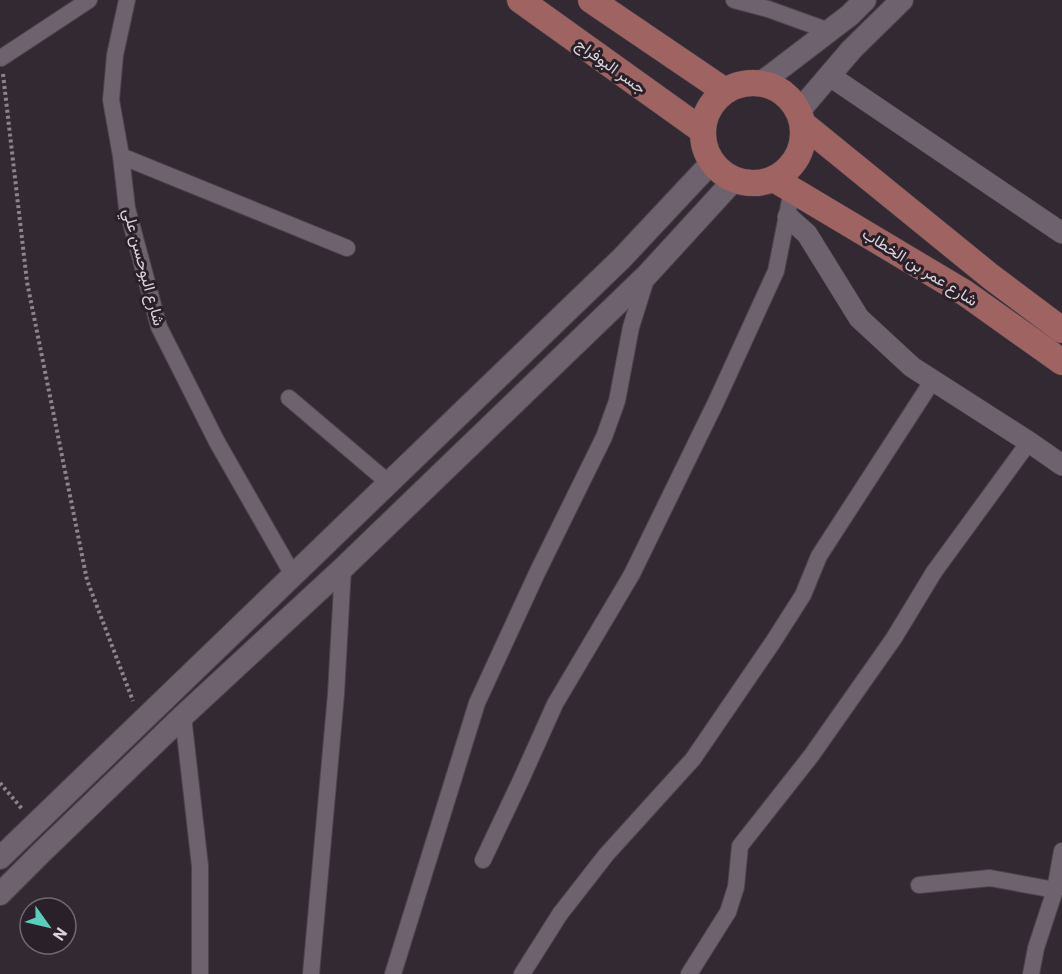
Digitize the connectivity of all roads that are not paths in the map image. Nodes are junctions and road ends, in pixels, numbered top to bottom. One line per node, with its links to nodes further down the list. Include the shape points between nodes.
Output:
1 (88, 0): 9 (street)
2 (127, 0): 15 (street, شارع البوحسن علي, via 115,55 111,100)
3 (520, 0): 14 (main road, جسر البوفراج)
4 (591, 0): 12 (main road)
5 (734, 0): 8 (street)
6 (865, 0): 8 (main road)
7 (902, 0): 10 (main road)
8 (830, 31): 11 (main road)
9 (1, 58)
10 (830, 76): 13 (main road); 20 (street)
11 (761, 83): 12 (main road, via 742,84); 13 (main road, via 790,97)
12 (725, 91): 14 (main road, via 713,102)
13 (801, 118): 18 (main road, via 803,141); 23 (main road, شارع عمر بن الخطاب, via 990,276)
14 (703, 132): 16 (main road)
15 (121, 156): 21 (street); 31 (street, شارع البوحسن علي, via 127,208 159,327 217,442)
16 (711, 162): 17 (main road); 29 (main road, via 622,258)
17 (734, 180): 18 (main road); 22 (main road)
18 (783, 185): 19 (street); 24 (main road, شارع عمر بن الخطاب, via 965,293)
19 (788, 217): 25 (street, via 807,234 859,318 912,367); 37 (street, via 776,271 716,402 632,574 555,704)
20 (1062, 233)
21 (347, 248)
22 (647, 275): 30 (main road); 43 (street, via 631,327 617,401 604,437 477,703)
23 (1062, 330)
24 (1062, 362)
25 (933, 380): 27 (street); 44 (street, via 819,556 803,596 693,759 606,855 560,914)
26 (289, 398): 29 (street)
27 (1029, 442): 28 (street); 45 (street, via 934,572 894,638 811,756 740,846 736,887 728,912)
28 (1062, 465)
29 (389, 483): 31 (main road)
30 (343, 568): 32 (main road); 42 (street)
31 (293, 575): 33 (main road)
32 (183, 716): 35 (main road); 41 (street, via 200,866)
33 (31, 829): 35 (main road); 36 (main road)
34 (1062, 851): 39 (street)
35 (41, 853): 40 (main road)
36 (0, 858)
37 (483, 860)
38 (919, 885): 39 (street, via 990,878)
39 (1055, 890): 46 (street)
40 (0, 894)
41 (200, 974)
42 (311, 974)
43 (393, 974)
44 (522, 974)
45 (689, 974)
46 (1031, 974)

